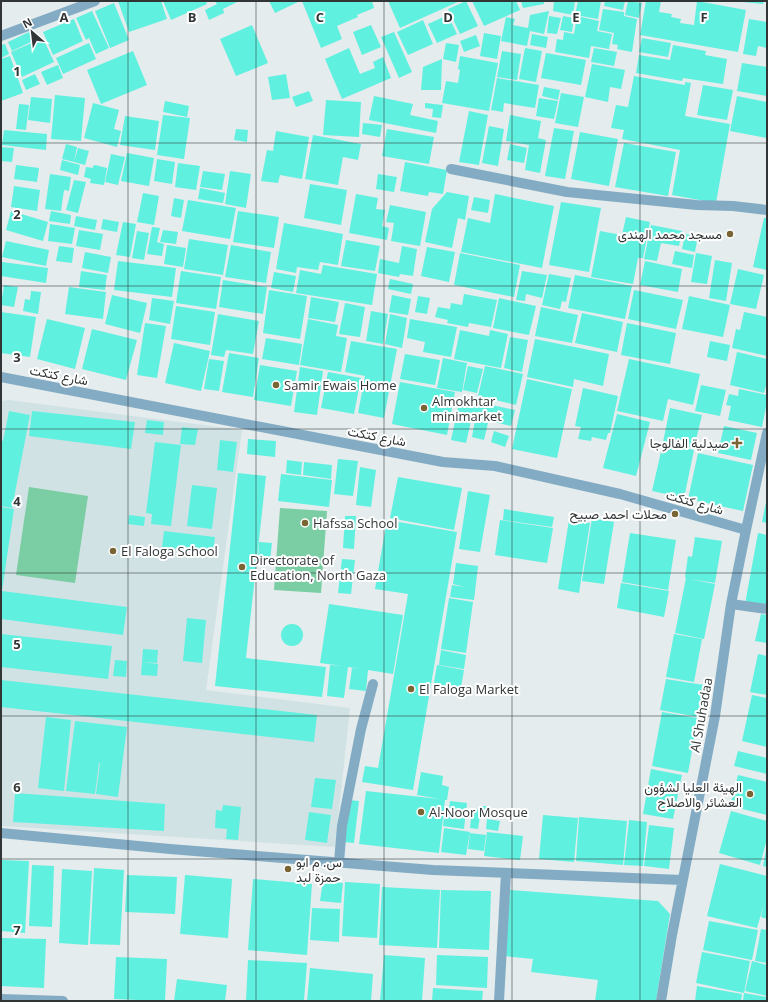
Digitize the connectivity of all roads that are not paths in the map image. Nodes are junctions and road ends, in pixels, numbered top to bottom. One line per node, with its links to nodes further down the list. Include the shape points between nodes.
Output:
1 (95, 1): 2 (street)
2 (1, 36)
3 (451, 169): 4 (street, via 567,192)
4 (767, 210)
5 (1, 377): 7 (street, شارع كتكت, via 443,462 495,466 620,494)
6 (767, 433): 7 (street, Al Shuhadaa)
7 (746, 530): 8 (street, Al Shuhadaa)
8 (731, 604): 9 (street); 14 (street, Al Shuhadaa, via 715,716)
9 (767, 610)
10 (373, 684): 12 (street, via 343,819)
11 (1, 834): 12 (street)
12 (339, 862): 13 (street)
13 (506, 873): 14 (street); 17 (street)
14 (682, 880): 18 (street, Al Shuhadaa)
15 (1, 999): 16 (street)
16 (63, 1001)
17 (499, 1001)
18 (661, 1001)

